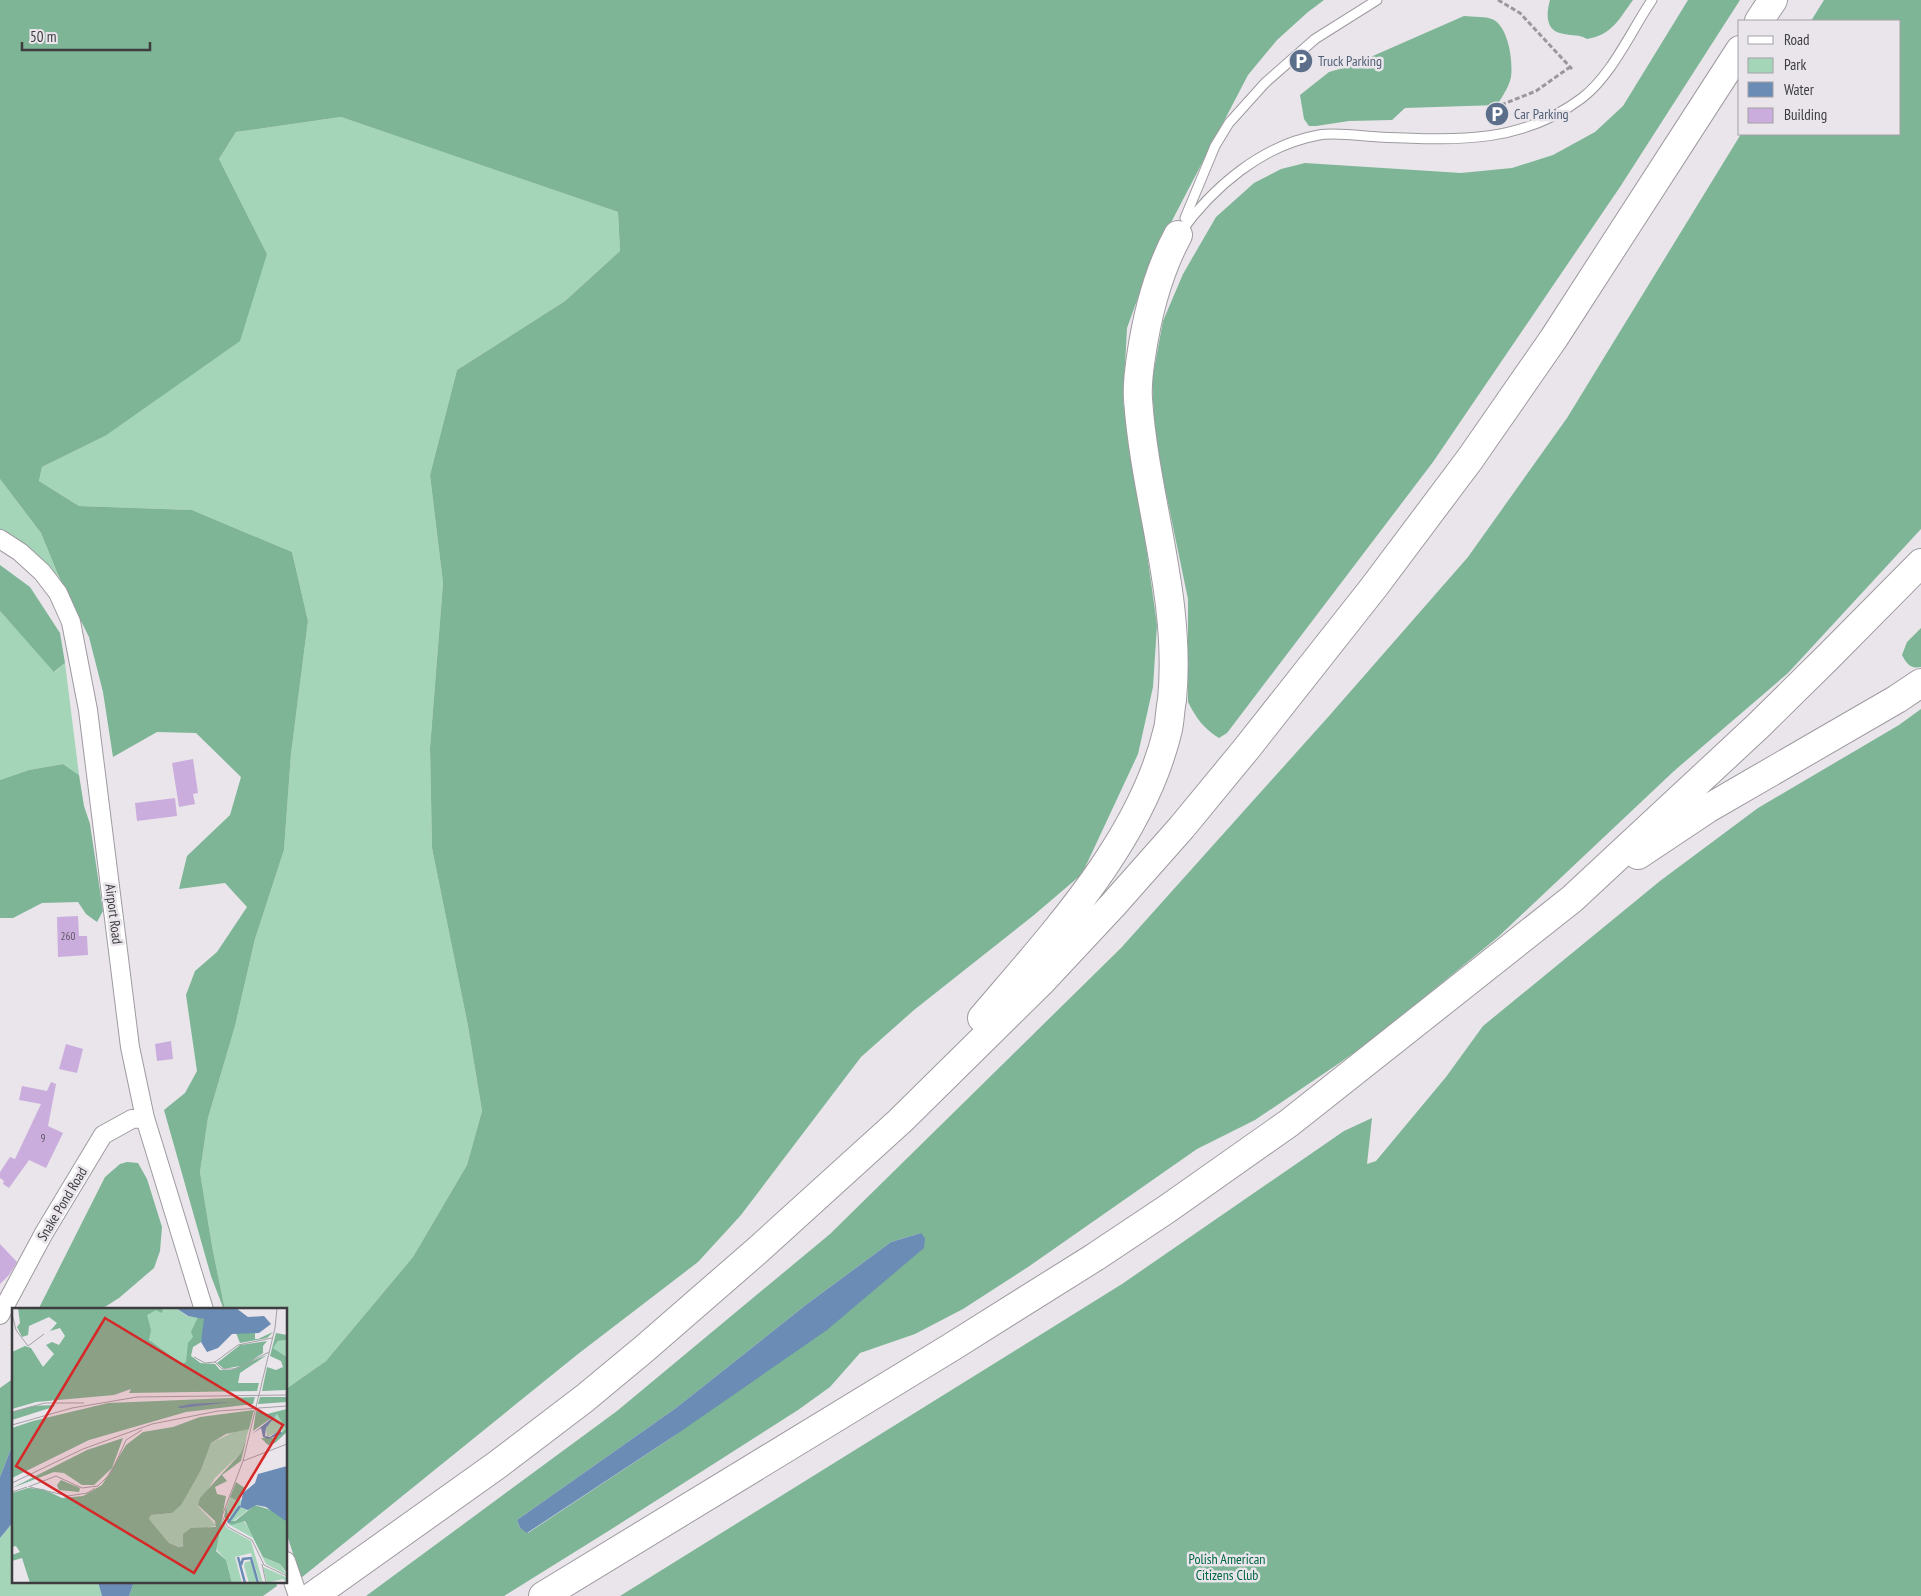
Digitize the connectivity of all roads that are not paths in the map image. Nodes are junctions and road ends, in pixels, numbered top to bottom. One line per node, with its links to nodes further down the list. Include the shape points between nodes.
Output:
1 (1377, 0): 6 (lane, via 1315,39 1228,123)
2 (1652, 0): 6 (lane, via 1598,81 1583,97 1542,122 1498,136 1320,135 1294,141 1252,162 1232,178 1195,212)
3 (1773, 0): 4 (highway)
4 (1760, 20)
5 (1738, 53): 12 (highway, via 1514,397 1428,516 1247,748 1113,905 982,1042)
6 (1178, 234): 12 (highway, via 1169,251 1147,320 1138,397 1174,641 1168,728 1157,766 1121,842 1086,890)
7 (0, 539): 11 (street, Airport Road, via 20,552 46,578 58,593 72,622 85,687 130,1047)
8 (1921, 563): 10 (highway, via 1786,698)
9 (1921, 683): 10 (highway, via 1707,809)
10 (1572, 899): 18 (highway, via 1289,1123 1167,1209 950,1348)
11 (145, 1118): 13 (street, Airport Road); 14 (street, Snake Pond Road, via 132,1119 103,1135)
12 (886, 1134): 16 (highway, via 738,1268 585,1398)
13 (203, 1308)
14 (0, 1314)
15 (288, 1567): 17 (street)
16 (319, 1592)
17 (298, 1596)
18 (543, 1596)

